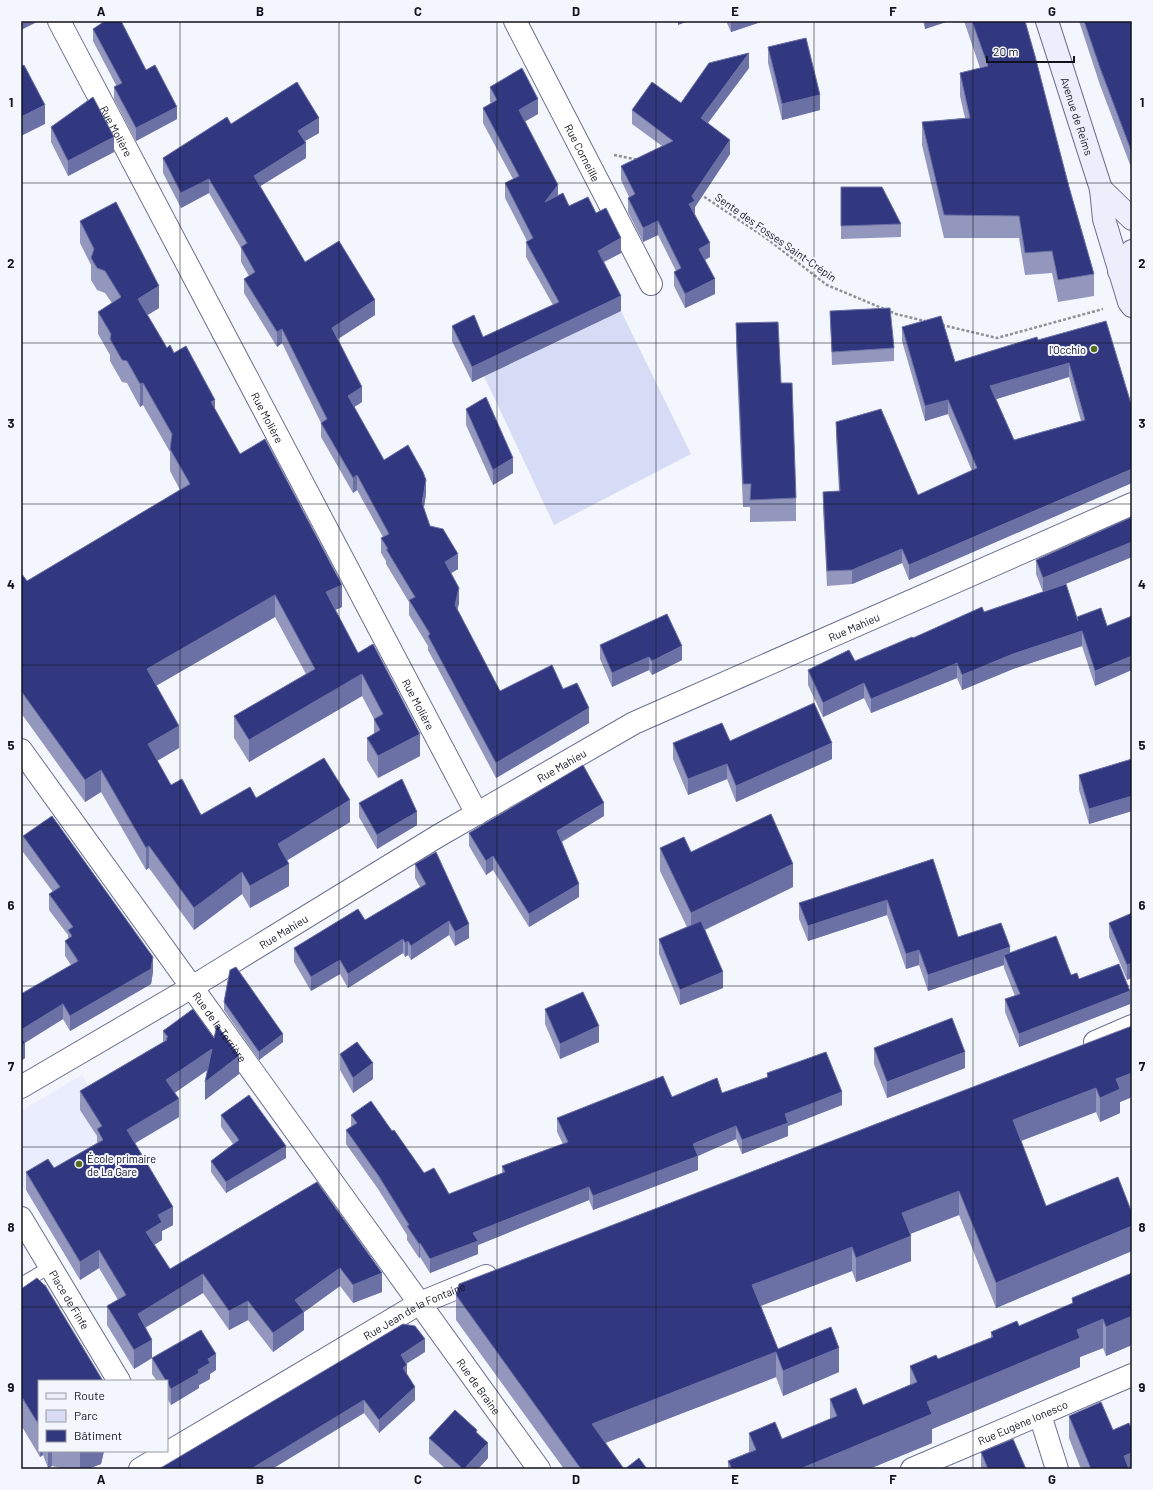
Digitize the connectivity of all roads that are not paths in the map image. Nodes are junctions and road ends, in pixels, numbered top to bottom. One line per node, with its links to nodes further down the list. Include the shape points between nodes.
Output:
1 (59, 21): 12 (street, Rue Molière)
2 (516, 21): 8 (street, Rue Corneille)
3 (1047, 21): 4 (main road, Avenue de Reims)
4 (1101, 189): 5 (main road, Avenue de Reims); 7 (main road, Avenue de Reims, via 1104,219)
5 (1132, 218)
6 (1132, 251): 7 (main road)
7 (1119, 271): 9 (main road, Avenue de Reims)
8 (651, 284)
9 (1130, 304)
10 (1132, 504): 12 (street, Rue Mahieu, via 634,723)
11 (21, 750): 13 (street, Rue de la Terrière)
12 (477, 814): 13 (street, Rue Mahieu)
13 (192, 987): 16 (street, Rue Mahieu); 21 (street, Rue de la Terrière)
14 (1132, 1026): 15 (street)
15 (1080, 1048)
16 (21, 1087)
17 (21, 1218): 18 (street, Place de Finfe)
18 (50, 1267): 20 (lane); 23 (street, Place de Finfe)
19 (506, 1268): 21 (street, Rue Jean de la Fontaine)
20 (21, 1284)
21 (420, 1303): 25 (street, Rue Jean de la Fontaine); 28 (street, Rue de Braine)
22 (1132, 1375): 24 (street, Rue Eugène Ionesco)
23 (118, 1380)
24 (1040, 1415): 29 (street, Rue Eugène Ionesco); 30 (street)
25 (168, 1450)
26 (162, 1453): 27 (street, Rue Jean de la Fontaine)
27 (140, 1469)
28 (539, 1469)
29 (912, 1469)
30 (1057, 1469)

